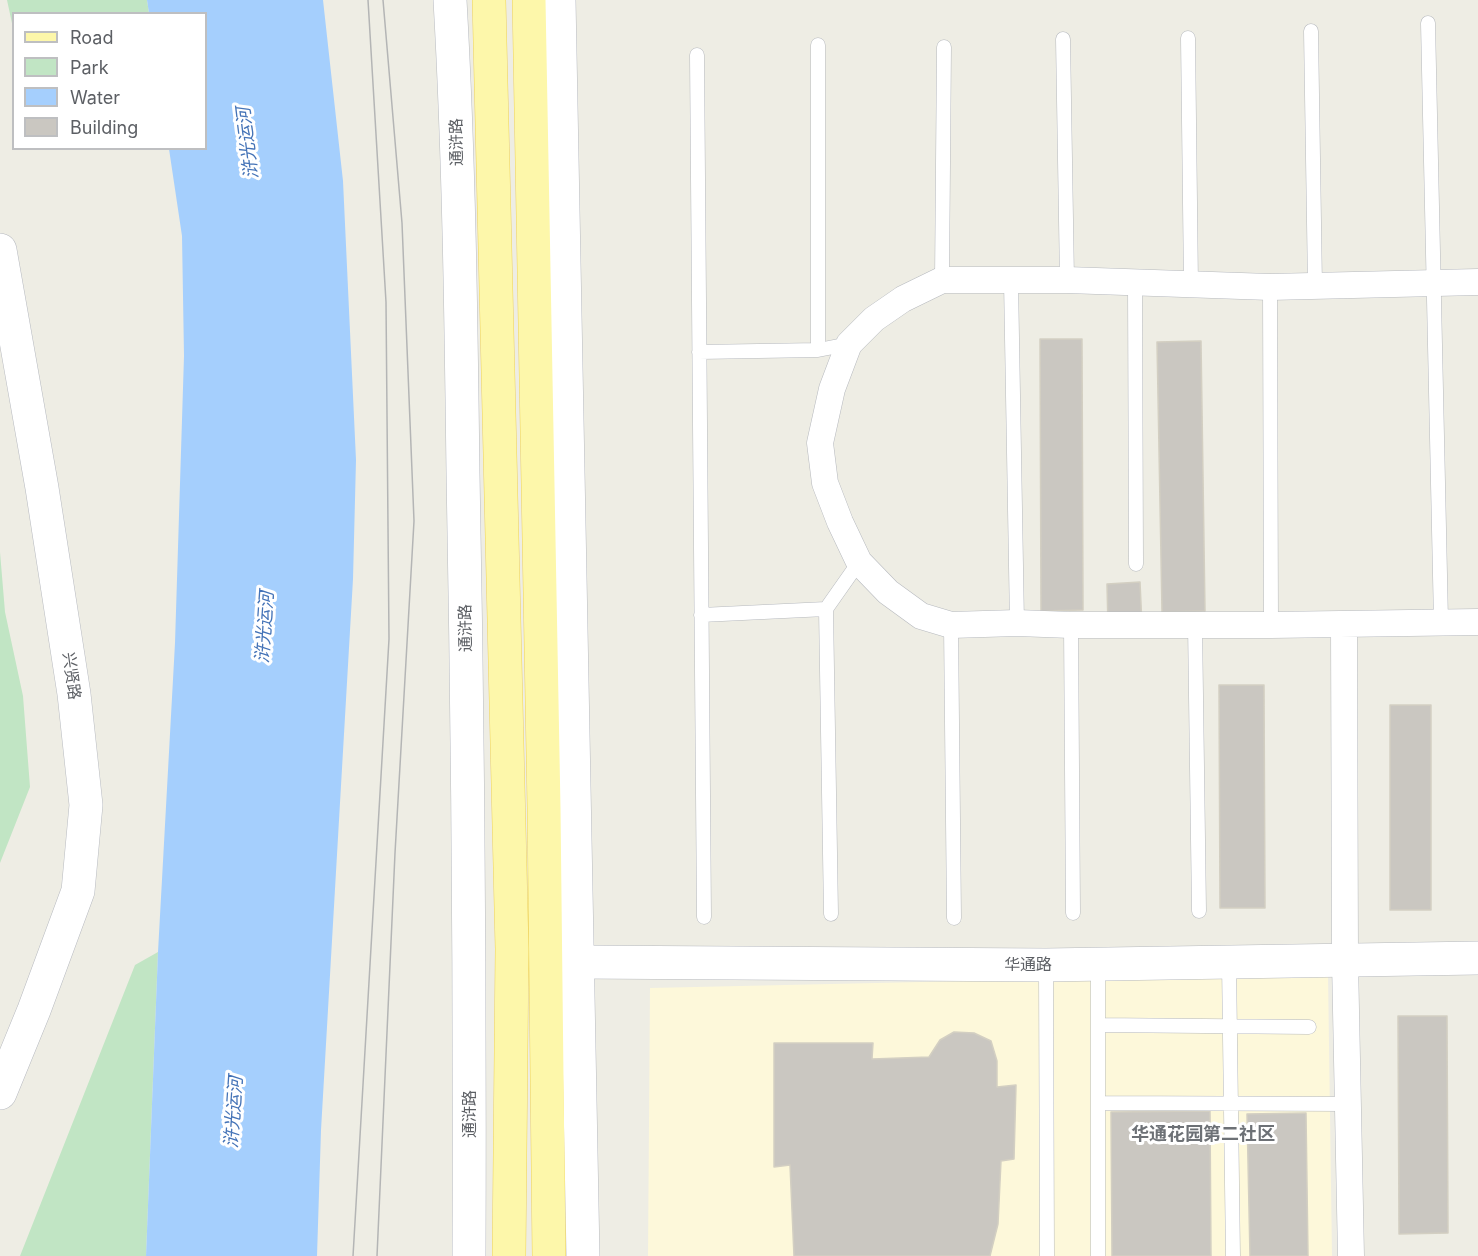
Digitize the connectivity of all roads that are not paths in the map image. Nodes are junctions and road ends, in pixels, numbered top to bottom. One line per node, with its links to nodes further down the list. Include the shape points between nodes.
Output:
1 (450, 0): 55 (main road, 通浒路, via 457,120 466,627)
2 (489, 0): 56 (main road, via 512,949)
3 (529, 0): 57 (main road)
4 (559, 0): 44 (main road)
5 (1428, 23): 18 (lane)
6 (1311, 31): 20 (lane)
7 (1188, 38): 19 (lane)
8 (1063, 39): 14 (lane)
9 (818, 45): 23 (lane)
10 (944, 47): 13 (lane)
11 (697, 55): 24 (lane)
12 (0, 250): 51 (main road, 兴贤路, via 74,693 86,805 78,891)
13 (942, 279): 15 (street); 22 (street, via 874,319)
14 (1067, 280): 15 (street); 17 (street)
15 (1011, 281): 30 (lane)
16 (1478, 282): 18 (street)
17 (1135, 284): 19 (street); 26 (lane)
18 (1434, 284): 20 (street); 29 (lane)
19 (1191, 285): 21 (street)
20 (1315, 286): 21 (street)
21 (1270, 287): 35 (lane)
22 (849, 344): 23 (lane); 25 (street, via 832,389 820,443 825,483)
23 (818, 350): 24 (lane)
24 (699, 352): 28 (lane)
25 (859, 562): 27 (lane); 33 (street, via 888,592 921,616)
26 (1137, 564)
27 (826, 609): 28 (lane); 39 (lane)
28 (701, 615): 40 (lane)
29 (1441, 621): 31 (street); 36 (street)
30 (1017, 622): 33 (street); 34 (street)
31 (1478, 622)
32 (1195, 624): 34 (street); 35 (street); 37 (lane)
33 (951, 625): 41 (lane)
34 (1071, 625): 38 (lane)
35 (1271, 625): 36 (street)
36 (1344, 625): 43 (street)
37 (1199, 911)
38 (1073, 913)
39 (831, 914)
40 (704, 917)
41 (954, 918)
42 (1478, 958): 43 (main road, 华通路)
43 (1345, 961): 45 (main road, 华通路); 54 (street)
44 (578, 962): 47 (main road, 华通路); 58 (main road)
45 (1229, 963): 46 (main road, 华通路); 49 (lane)
46 (1098, 964): 47 (main road, 华通路); 48 (lane)
47 (1046, 965): 59 (lane)
48 (1098, 1025): 49 (lane); 52 (lane)
49 (1229, 1026): 50 (lane); 53 (lane)
50 (1309, 1028)
51 (0, 1093)
52 (1098, 1102): 53 (lane); 60 (lane)
53 (1230, 1104): 54 (lane); 61 (lane)
54 (1348, 1104): 62 (street)
55 (469, 1256)
56 (509, 1256)
57 (549, 1256)
58 (584, 1256)
59 (1047, 1256)
60 (1098, 1256)
61 (1233, 1256)
62 (1351, 1256)

